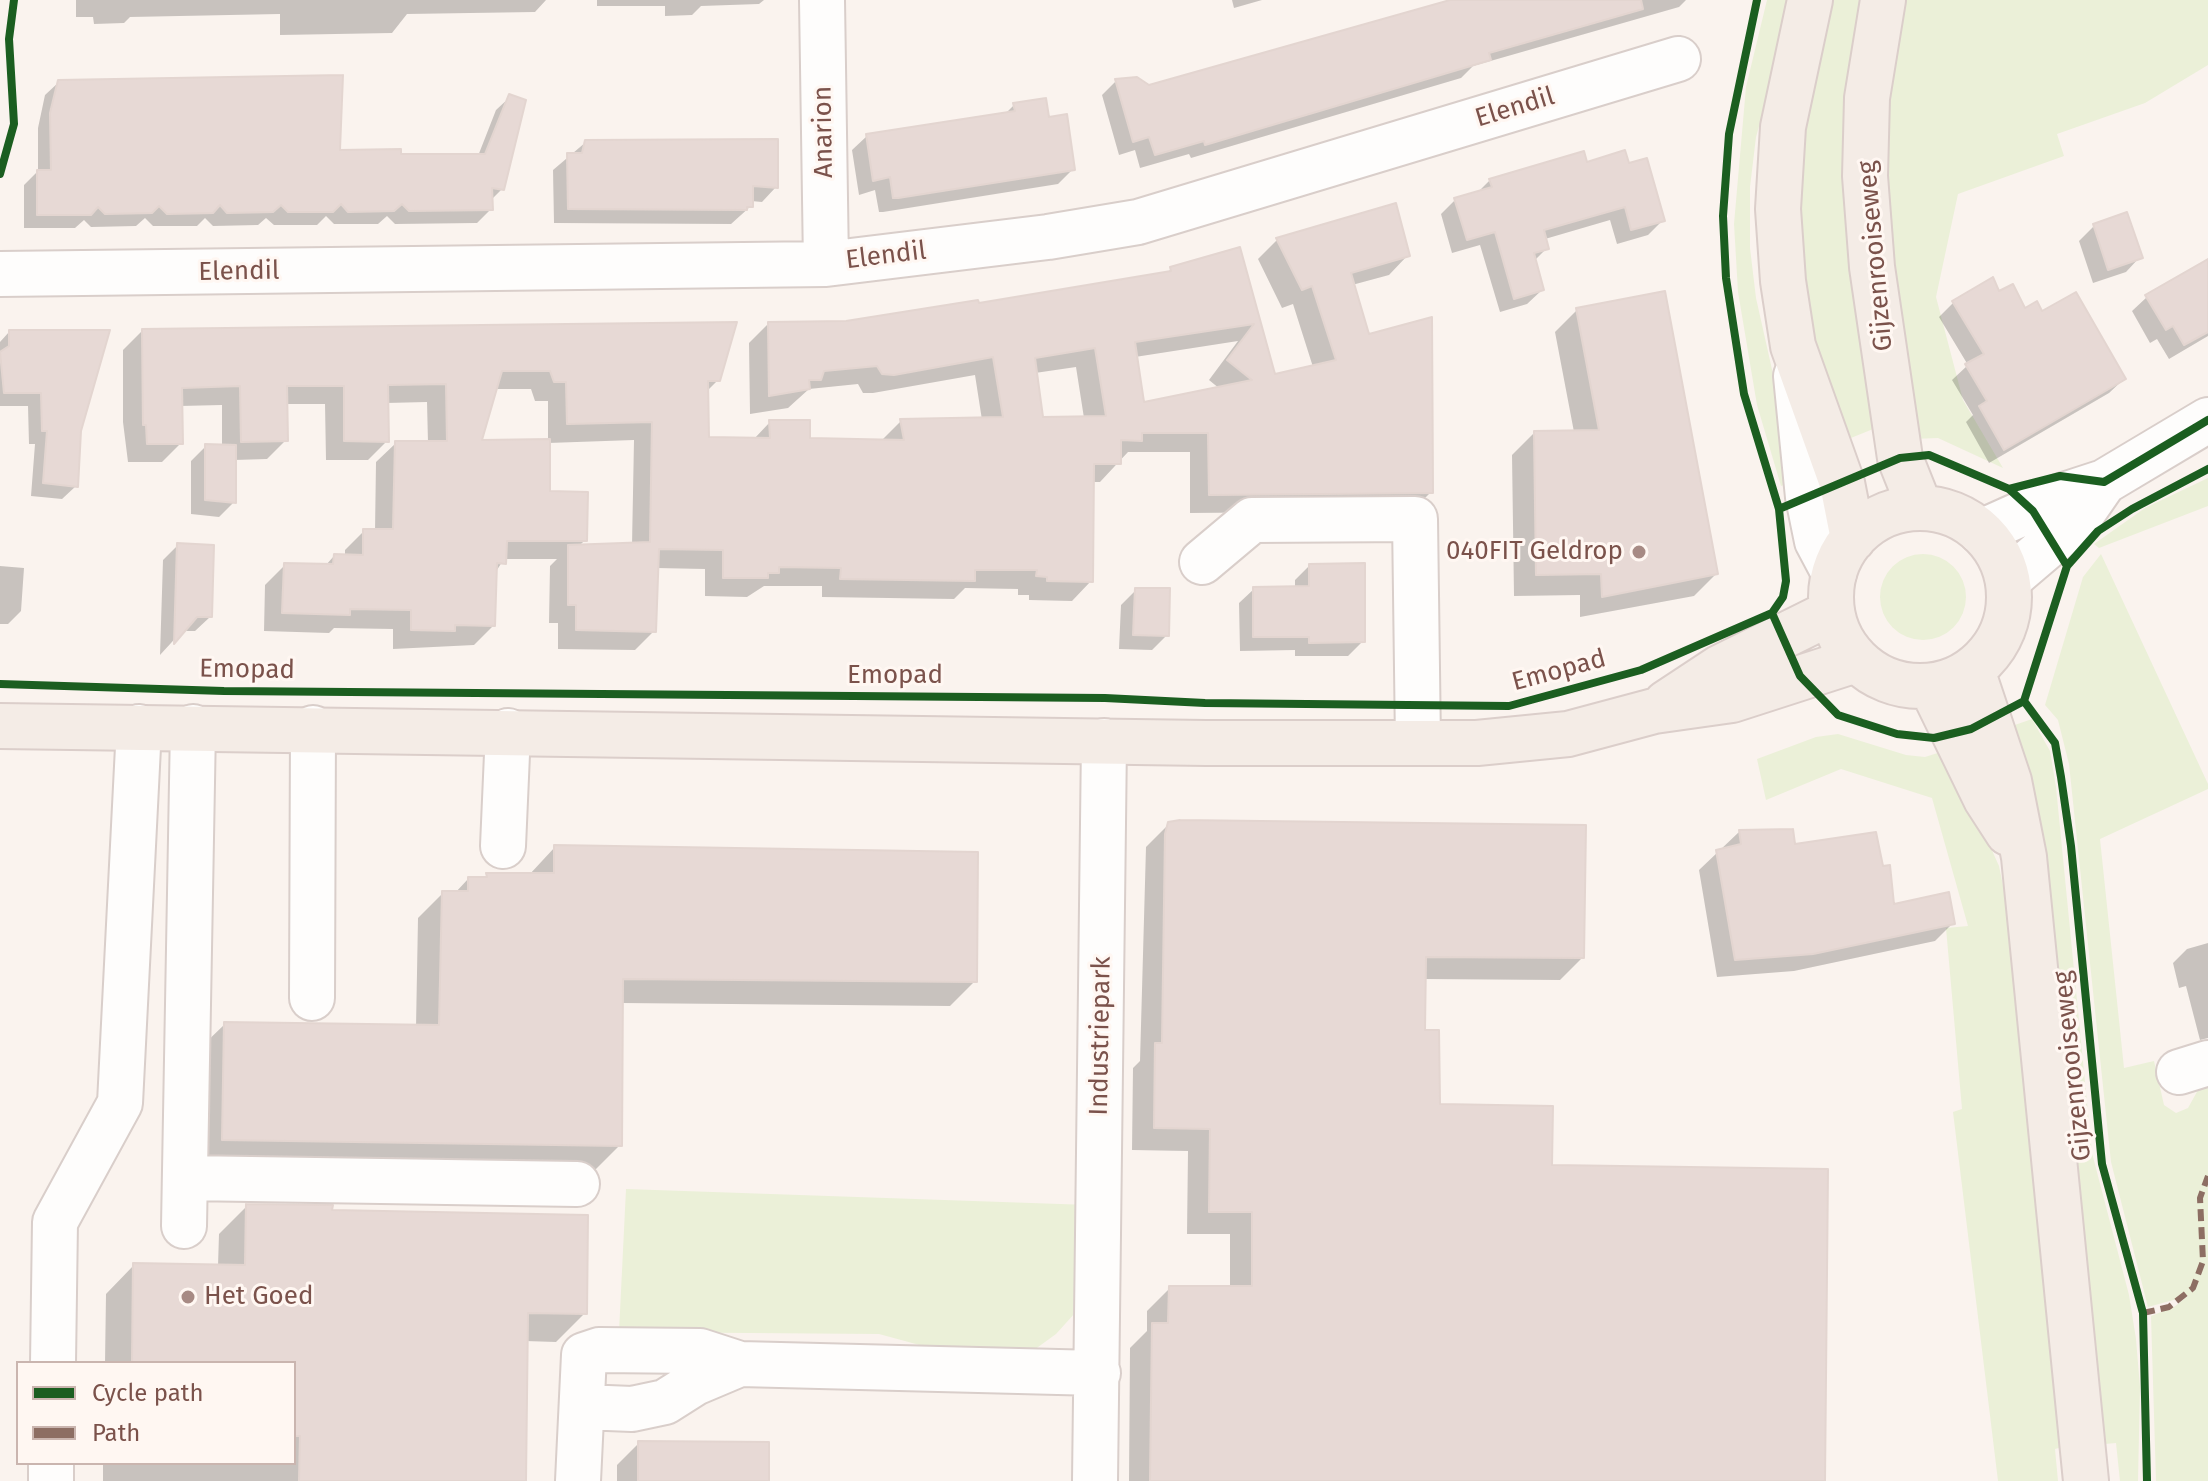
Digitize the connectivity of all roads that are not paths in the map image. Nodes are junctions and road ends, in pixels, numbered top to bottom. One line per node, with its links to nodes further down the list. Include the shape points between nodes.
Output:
1 (822, 0): 5 (street, Anarion)
2 (1810, 0): 12 (main road, via 1783,127 1778,209 1793,346 1842,483)
3 (1883, 0): 9 (main road, Gijzenrooiseweg, via 1867,98 1865,176 1872,267 1900,458)
4 (1678, 59): 5 (street, Elendil, via 1138,222)
5 (826, 264): 6 (street, Elendil)
6 (0, 274)
7 (2208, 420): 8 (street)
8 (2104, 482): 10 (street); 13 (street, via 2077,521)
9 (1920, 508): 10 (main road, via 1946,512); 12 (main road, via 1884,516)
10 (1981, 532): 13 (main road)
11 (1202, 562): 24 (street, via 1252,520 1415,519)
12 (1840, 575): 14 (main road, via 1840,638); 17 (main road)
13 (2009, 579): 15 (main road, via 2007,620 1994,648)
14 (1856, 660): 16 (main road, via 1899,685); 17 (main road, via 1732,700)
15 (1972, 670): 16 (main road); 26 (main road, Gijzenrooiseweg, via 2009,781)
16 (1931, 686): 26 (main road, Gijzenrooiseweg, via 1986,799)
17 (1654, 711): 24 (main road, via 1568,734)
18 (0, 726): 19 (main road)
19 (139, 727): 20 (main road); 31 (street, via 120,1103 55,1222)
20 (193, 727): 21 (main road); 28 (street)
21 (313, 728): 22 (main road); 27 (street)
22 (508, 731): 23 (main road); 25 (street)
23 (1104, 741): 24 (main road); 33 (street, Industriepark)
24 (1418, 743)
25 (503, 846)
26 (2024, 857): 37 (main road, Gijzenrooiseweg)
27 (312, 998)
28 (185, 1178): 29 (street); 30 (street)
29 (577, 1184)
30 (184, 1226)
31 (53, 1361)
32 (740, 1364): 33 (street); 34 (street, via 665,1402 632,1409); 34 (street, via 700,1351 599,1350 584,1355)
33 (1098, 1373): 36 (street, Industriepark)
34 (583, 1407): 35 (street)
35 (578, 1481)
36 (1095, 1481)
37 (2086, 1481)

